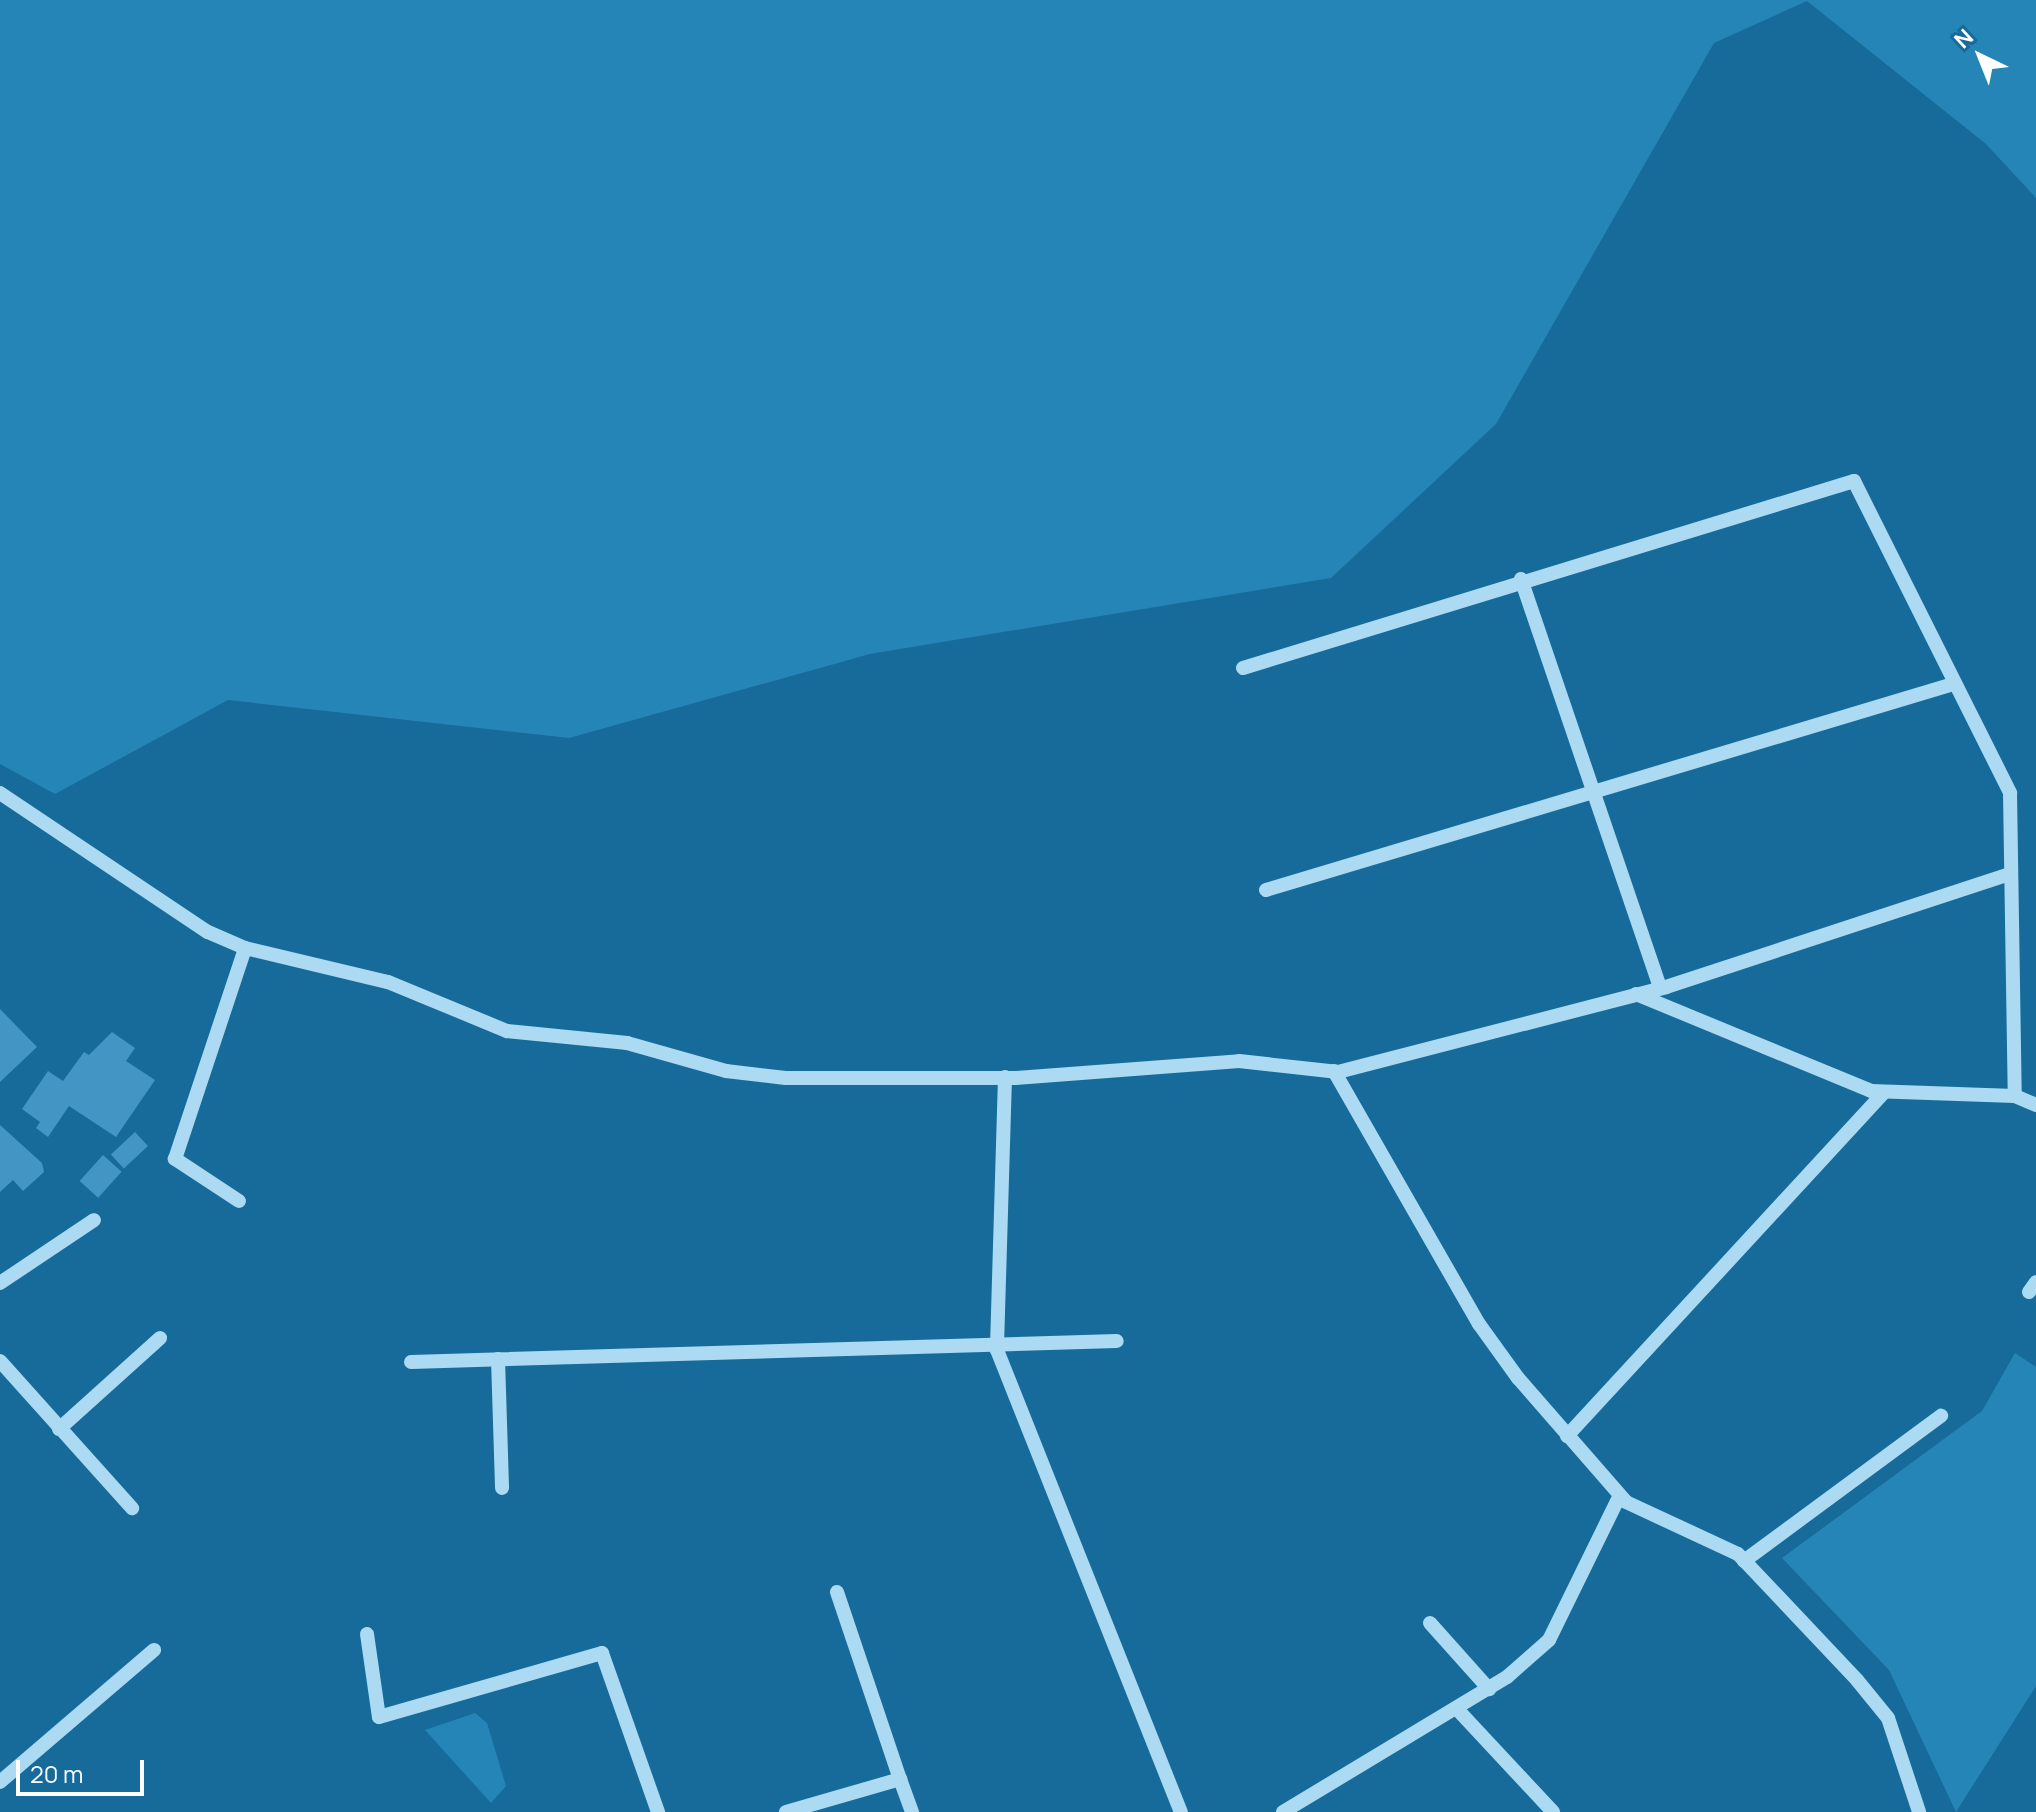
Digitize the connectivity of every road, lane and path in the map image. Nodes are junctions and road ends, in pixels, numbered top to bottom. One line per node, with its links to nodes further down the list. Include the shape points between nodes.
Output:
1 (1521, 579): 2 (street); 3 (street, via 1854,481); 4 (street)
2 (1243, 668)
3 (1950, 685): 4 (street); 6 (street, via 2010,793)
4 (1592, 792): 7 (street); 9 (street)
5 (0, 793): 8 (street, via 208,932)
6 (2007, 875): 9 (street); 14 (street)
7 (1266, 890)
8 (245, 948): 12 (street, via 388,982 507,1031 627,1043 726,1071); 16 (street, via 175,1159)
9 (1660, 987): 10 (street)
10 (1636, 994): 11 (street); 13 (street, via 1829,1079)
11 (1334, 1071): 12 (street, via 1239,1061); 27 (street, via 1479,1324)
12 (1005, 1077): 21 (street)
13 (1884, 1092): 14 (street); 27 (street)
14 (2015, 1096): 15 (street)
15 (2036, 1105)
16 (239, 1201)
17 (94, 1220): 18 (street)
18 (0, 1283)
19 (160, 1338): 26 (street)
20 (1117, 1341): 21 (street)
21 (997, 1345): 22 (street); 43 (street)
22 (498, 1359): 24 (street); 28 (street)
23 (0, 1361): 26 (street)
24 (411, 1362)
25 (1941, 1416): 31 (street)
26 (59, 1429): 30 (street)
27 (1567, 1436): 29 (street)
28 (502, 1488)
29 (1620, 1495): 31 (street); 36 (street, via 1549,1640)
30 (132, 1508)
31 (1744, 1561): 46 (street, via 1888,1718)
32 (837, 1592): 38 (street)
33 (1430, 1623): 36 (street)
34 (367, 1634): 40 (street, via 379,1717 602,1653)
35 (154, 1650): 39 (street)
36 (1489, 1689): 37 (street)
37 (1457, 1709): 44 (street); 45 (street)
38 (900, 1779): 41 (street); 42 (street)
39 (0, 1782)
40 (658, 1812)
41 (786, 1812)
42 (912, 1812)
43 (1181, 1812)
44 (1283, 1812)
45 (1553, 1812)
46 (1919, 1812)

